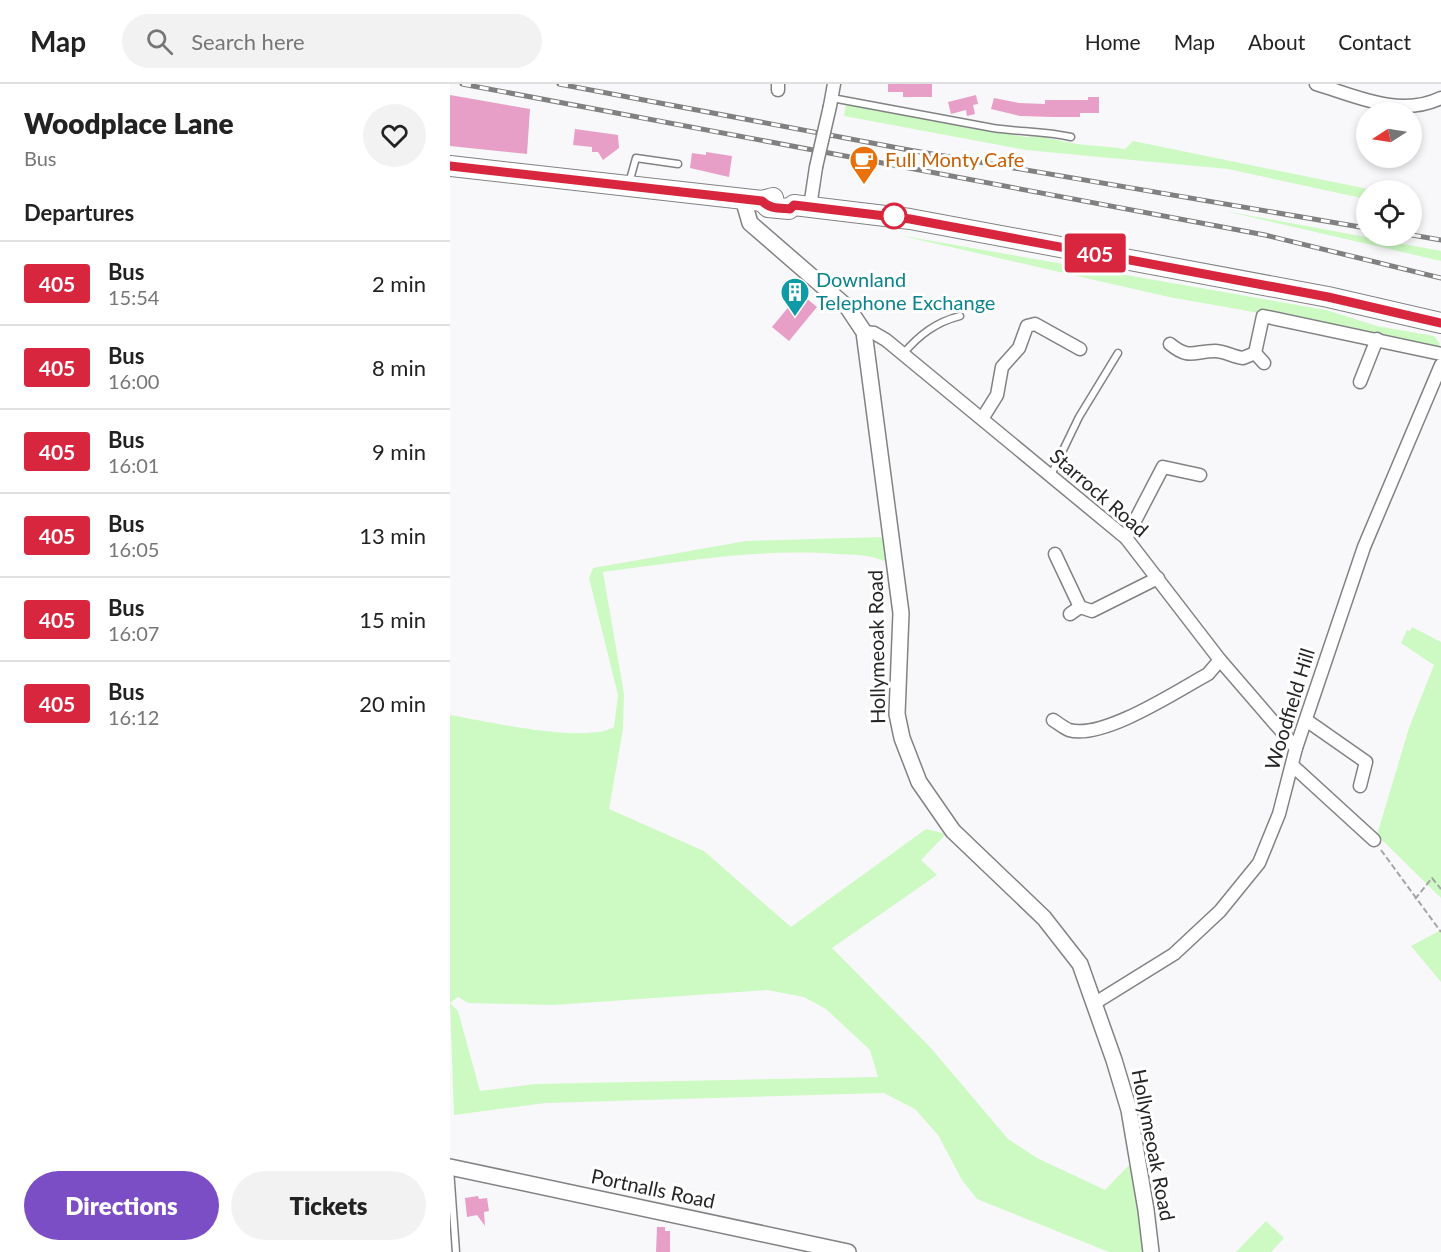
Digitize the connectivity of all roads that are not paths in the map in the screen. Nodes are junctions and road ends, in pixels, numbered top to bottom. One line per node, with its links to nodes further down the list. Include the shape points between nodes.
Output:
1 (834, 84): 4 (street)
2 (1316, 84): 3 (street, via 1394,107 1420,106)
3 (1441, 98)
4 (831, 102): 5 (lane); 10 (street, bridge, via 816,167)
5 (1071, 137)
6 (678, 164): 8 (lane, via 636,158)
7 (450, 166): 8 (highway)
8 (628, 187): 9 (highway)
9 (752, 200): 10 (highway, via 768,207); 13 (street, Hollymeoak Road, via 750,223 848,308)
10 (802, 206): 12 (highway, via 910,219 1328,297)
11 (960, 316): 19 (lane, via 925,332)
12 (1441, 323)
13 (864, 332): 19 (street, Starrock Road, via 874,333); 37 (street, Hollymeoak Road, via 901,613 897,714 902,738 919,782 953,831 1044,918 1080,964)
14 (1377, 339): 18 (street, via 1263,316); 20 (street); 23 (street)
15 (1170, 344): 18 (street, via 1181,353 1197,355 1218,351 1243,358)
16 (1080, 349): 24 (street, via 1035,324 1027,326 1019,348 1002,366 997,395)
17 (1118, 352): 26 (lane, via 1079,417)
18 (1255, 353): 21 (street)
19 (903, 354): 24 (street, Starrock Road)
20 (1441, 354)
21 (1264, 363)
22 (1441, 365): 32 (street, Woodfield Hill, via 1364,547)
23 (1360, 382)
24 (982, 419): 26 (street, Starrock Road)
25 (1200, 475): 27 (street, via 1163,468)
26 (1051, 476): 27 (street, Starrock Road)
27 (1126, 538): 29 (street, Starrock Road)
28 (1055, 554): 29 (street, via 1075,611 1092,611)
29 (1158, 578): 30 (street, Starrock Road)
30 (1220, 660): 31 (street, via 1208,674 1108,727 1068,730); 33 (street, Starrock Road)
31 (1053, 720)
32 (1306, 720): 33 (street, Woodfield Hill); 35 (street, via 1366,762)
33 (1296, 748): 34 (street, Woodfield Hill)
34 (1293, 766): 36 (street); 37 (street, Woodfield Hill, via 1259,863 1220,911 1174,954)
35 (1360, 786)
36 (1374, 840)
37 (1095, 1003): 41 (street, Hollymeoak Road, via 1129,1110)
38 (450, 1167): 39 (lane); 40 (street, Portnalls Road)
39 (456, 1252)
40 (848, 1252)
41 (1151, 1252)

